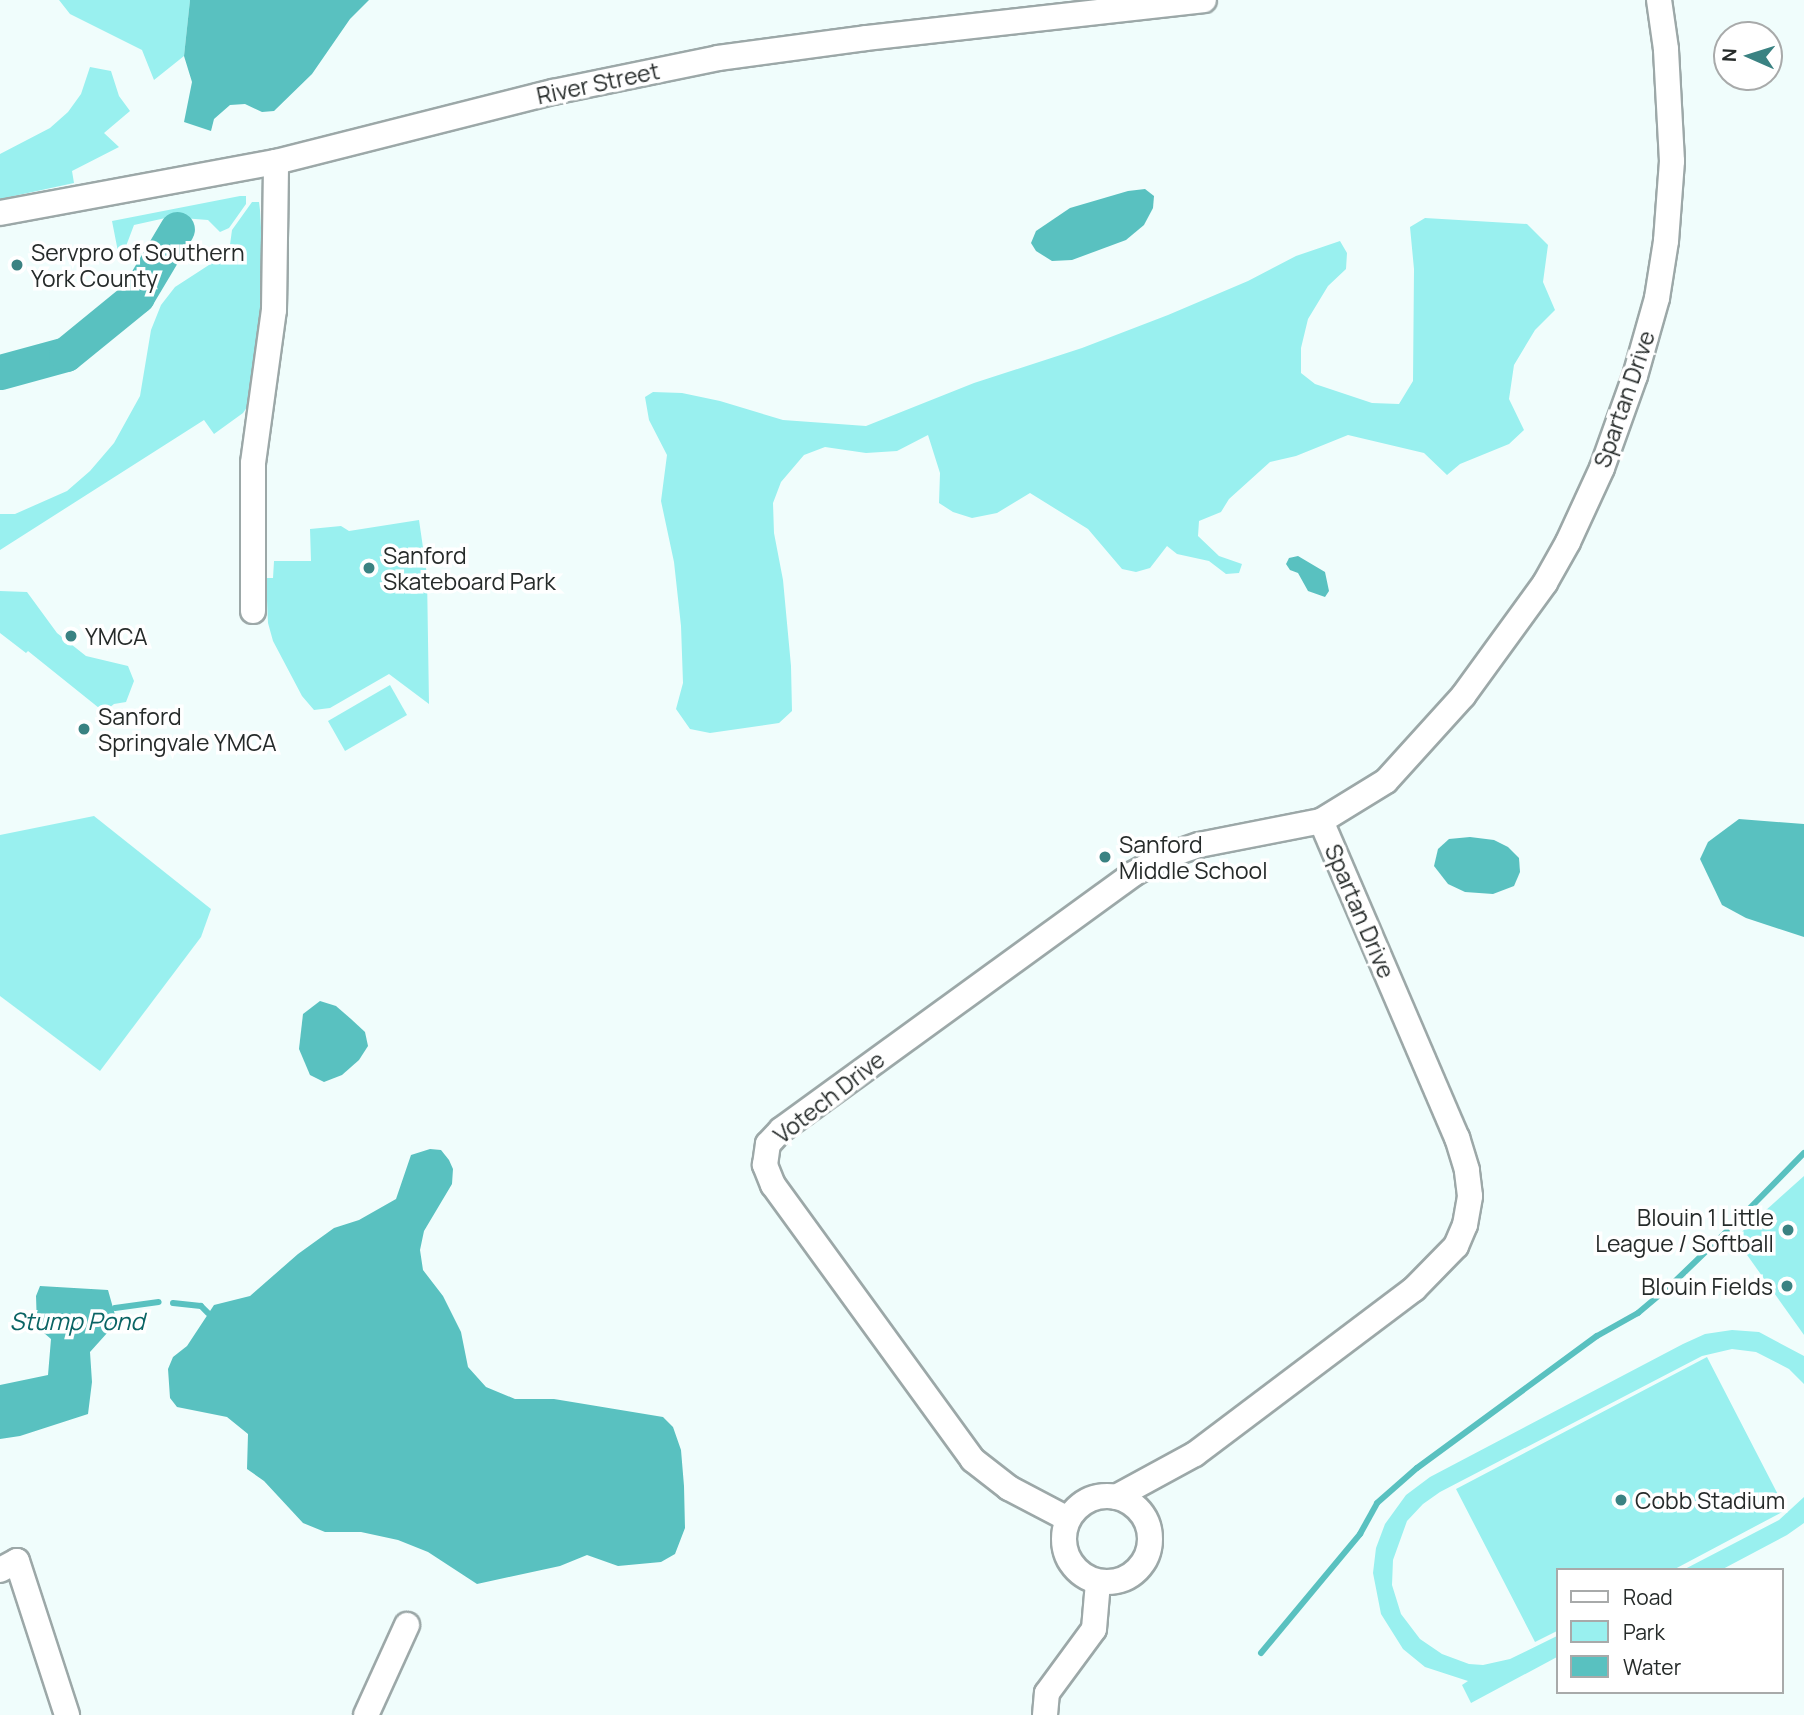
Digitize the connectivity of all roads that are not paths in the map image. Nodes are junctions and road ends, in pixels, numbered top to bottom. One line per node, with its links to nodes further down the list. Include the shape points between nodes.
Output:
1 (1203, 0): 3 (street, River Street)
2 (1659, 0): 7 (street, Spartan Drive, via 1672,161 1667,241 1635,376 1602,468 1545,583 1463,696 1386,781)
3 (1090, 6): 4 (street, River Street, via 718,58 553,92)
4 (276, 162): 5 (street, River Street); 6 (street, via 274,310 253,463)
5 (0, 213)
6 (253, 611)
7 (1321, 821): 8 (street, Spartan Drive, via 1457,1138 1470,1196 1465,1225 1455,1247 1414,1289 1195,1454); 9 (street, Votech Drive, via 1199,845 1133,874 801,1115 768,1144 765,1165 773,1185 973,1460 1009,1488)
8 (1116, 1497): 9 (street, via 1093,1498); 11 (street, via 1143,1516 1149,1548 1130,1576)
9 (1068, 1519): 11 (street, via 1064,1541 1070,1562)
10 (8, 1565): 13 (street)
11 (1098, 1582): 15 (street, via 1094,1629 1047,1693)
12 (407, 1625): 14 (street)
13 (67, 1715)
14 (366, 1715)
15 (1045, 1715)

